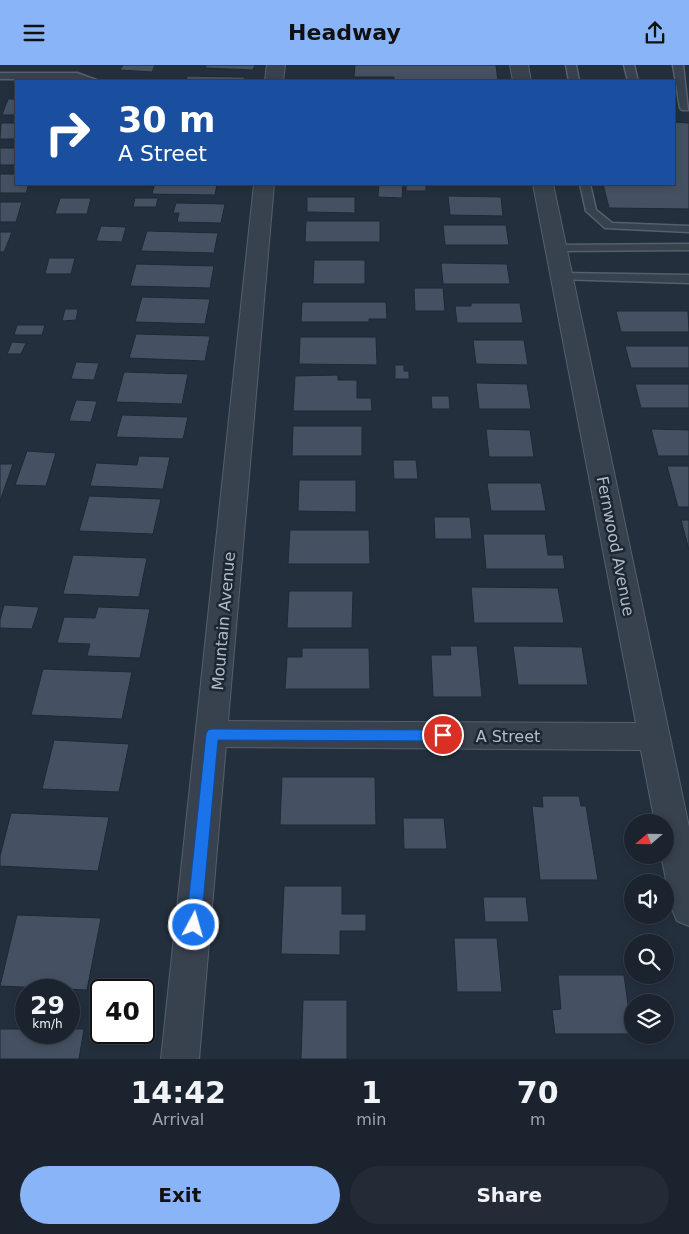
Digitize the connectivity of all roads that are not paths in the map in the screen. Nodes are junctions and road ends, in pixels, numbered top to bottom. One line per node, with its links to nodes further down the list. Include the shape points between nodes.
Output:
1 (276, 65): 8 (street)
2 (519, 65): 9 (street)
3 (571, 65): 10 (lane)
4 (630, 65): 11 (lane)
5 (678, 65): 12 (lane)
6 (0, 76): 7 (lane, via 76,76)
7 (90, 80)
8 (274, 80)
9 (522, 80)
10 (574, 80)
11 (634, 80)
12 (687, 110)
13 (264, 185): 21 (street, Mountain Avenue)
14 (543, 185): 17 (street, Fernwood Avenue)
15 (584, 185): 16 (lane, via 591,211 609,226)
16 (689, 229)
17 (556, 247): 18 (lane); 19 (street, Fernwood Avenue)
18 (689, 247)
19 (562, 277): 20 (lane); 22 (street, Fernwood Avenue)
20 (689, 279)
21 (212, 734): 22 (street, A Street); 24 (street, Mountain Avenue)
22 (654, 737): 23 (street, Fernwood Avenue)
23 (689, 909)
24 (180, 1059)

